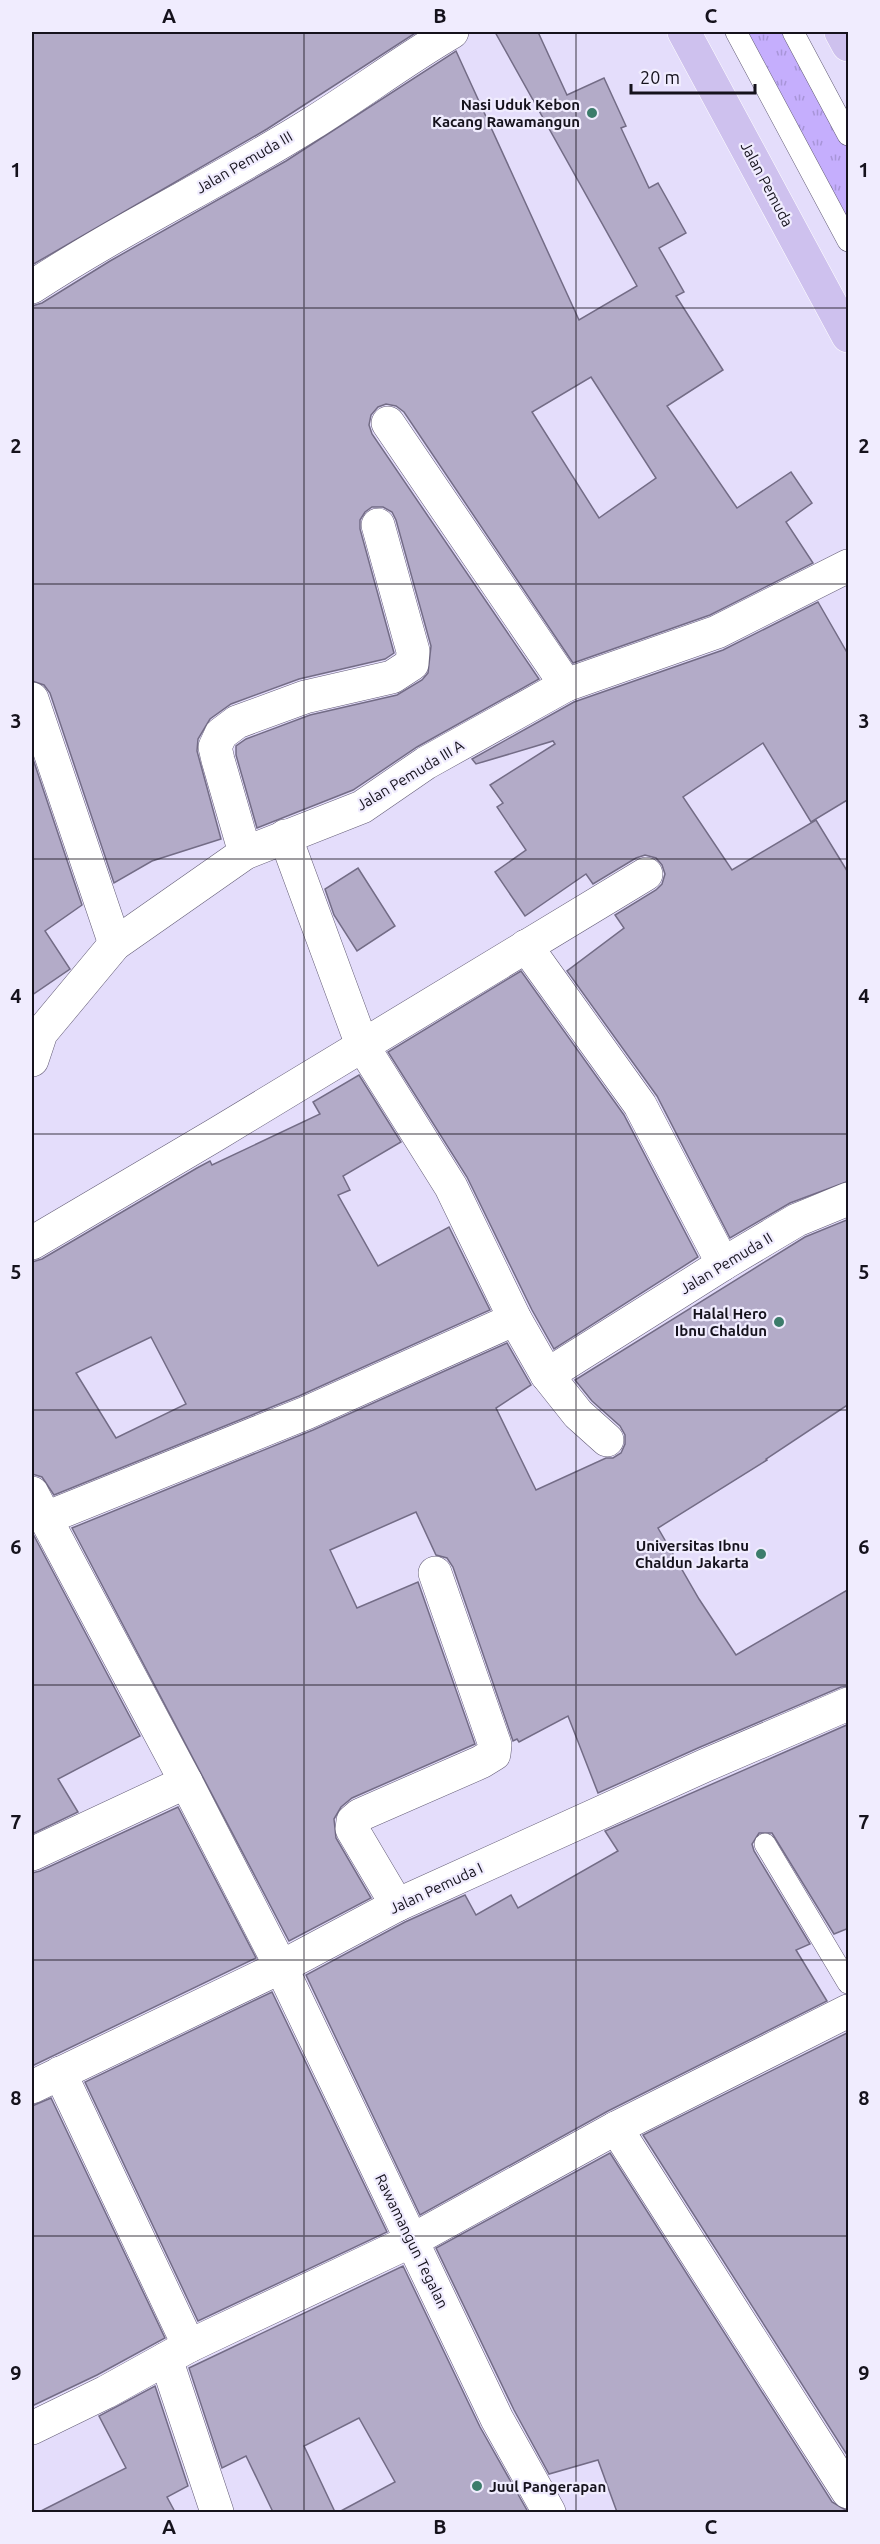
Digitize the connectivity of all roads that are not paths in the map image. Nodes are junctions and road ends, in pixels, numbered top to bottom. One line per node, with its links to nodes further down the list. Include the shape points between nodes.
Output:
1 (452, 32): 9 (street, Jalan Pemuda III, via 311,124)
2 (684, 32): 10 (main road, Jalan Pemuda)
3 (736, 32): 8 (lane)
4 (793, 32): 7 (lane)
5 (842, 32): 6 (main road)
6 (849, 45)
7 (849, 135)
8 (849, 241)
9 (32, 287)
10 (849, 336)
11 (388, 423): 14 (street)
12 (378, 525): 17 (street, via 413,651 412,664 392,677 305,697 237,722 222,734 215,747)
13 (849, 566): 14 (street, Jalan Pemuda III A, via 717,632)
14 (566, 685): 16 (street, Jalan Pemuda III A, via 426,763 362,807)
15 (32, 699): 19 (street)
16 (285, 836): 17 (street, Jalan Pemuda III A); 21 (street)
17 (245, 853): 19 (street, Jalan Pemuda III A)
18 (646, 874): 20 (street)
19 (115, 944): 22 (street, Jalan Pemuda III A, via 41,1033)
20 (526, 946): 21 (street); 25 (street, via 640,1106)
21 (362, 1045): 24 (street); 26 (street, via 451,1187)
22 (32, 1060)
23 (849, 1199): 25 (street, Jalan Pemuda II, via 797,1220)
24 (33, 1238)
25 (723, 1264): 27 (street, Jalan Pemuda II)
26 (515, 1319): 27 (street); 29 (street, via 306,1413)
27 (547, 1375): 28 (street, via 578,1414)
28 (607, 1440)
29 (39, 1505): 32 (street, Rawamangun Tegalan)
30 (435, 1574): 35 (street, via 495,1745 494,1754 353,1821 352,1829)
31 (849, 1704): 35 (street, Jalan Pemuda I)
32 (186, 1782): 34 (street); 36 (street, Rawamangun Tegalan)
33 (765, 1844): 37 (lane)
34 (32, 1854)
35 (397, 1905): 36 (street, Jalan Pemuda I)
36 (280, 1967): 39 (street, Jalan Pemuda I); 41 (street, Rawamangun Tegalan)
37 (849, 1983)
38 (849, 2011): 40 (street)
39 (46, 2080): 42 (street)
40 (616, 2128): 41 (street); 44 (street)
41 (411, 2241): 42 (street); 46 (street, Rawamangun Tegalan, via 497,2419)
42 (178, 2352): 43 (street); 45 (street)
43 (32, 2428)
44 (849, 2492)
45 (218, 2512)
46 (549, 2512)

